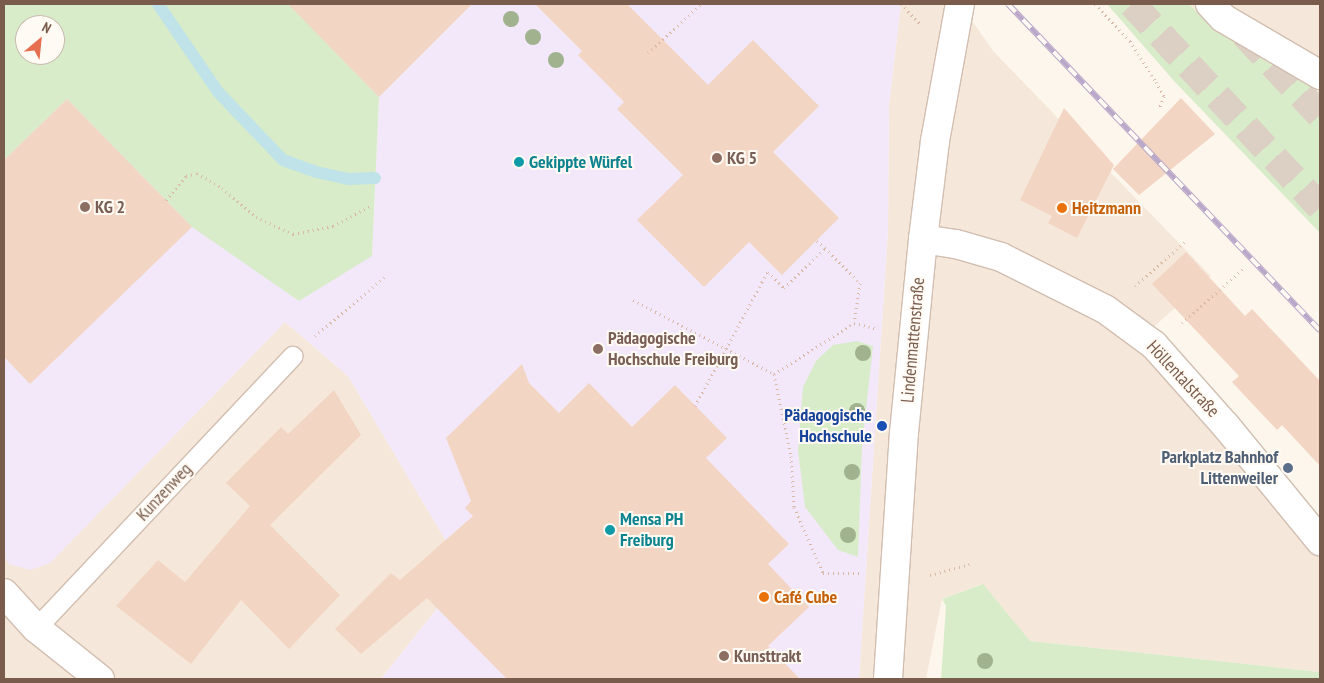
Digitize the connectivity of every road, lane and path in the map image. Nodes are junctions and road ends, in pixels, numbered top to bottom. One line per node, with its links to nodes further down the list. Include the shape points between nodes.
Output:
1 (701, 4): 7 (path)
2 (900, 4): 6 (path)
3 (960, 4): 12 (street, Lindenmattenstraße, via 935,141)
4 (1095, 4): 9 (path, via 1130,41 1165,97)
5 (1210, 4): 8 (street, via 1223,18)
6 (922, 27)
7 (648, 52)
8 (1320, 75)
9 (1159, 109)
10 (166, 200): 11 (path, via 186,176 197,173 222,188 256,217 293,234 333,226)
11 (372, 205)
12 (922, 239): 19 (street, Höllentalstraße, via 956,244 1001,258); 21 (street, Lindenmattenstraße)
13 (817, 240): 15 (path)
14 (1187, 240): 19 (path, via 1155,272)
15 (825, 248): 20 (path, via 860,284); 25 (path, bridge, via 784,288 768,272)
16 (1245, 267): 22 (path)
17 (387, 275): 23 (path)
18 (633, 300): 24 (path)
19 (1105, 309): 22 (street, Höllentalstraße)
20 (854, 322): 21 (path); 24 (path)
21 (913, 333): 28 (street, Lindenmattenstraße)
22 (1154, 345): 26 (street, Höllentalstraße, via 1232,433)
23 (292, 356): 31 (lane, Kunzenweg)
24 (774, 374): 28 (path, via 792,456 794,507 823,573)
25 (696, 406)
26 (1320, 541)
27 (970, 564): 29 (path)
28 (896, 573): 33 (street, Lindenmattenstraße)
29 (927, 576)
30 (4, 593): 31 (street)
31 (36, 628): 32 (street)
32 (100, 679)
33 (888, 679)

